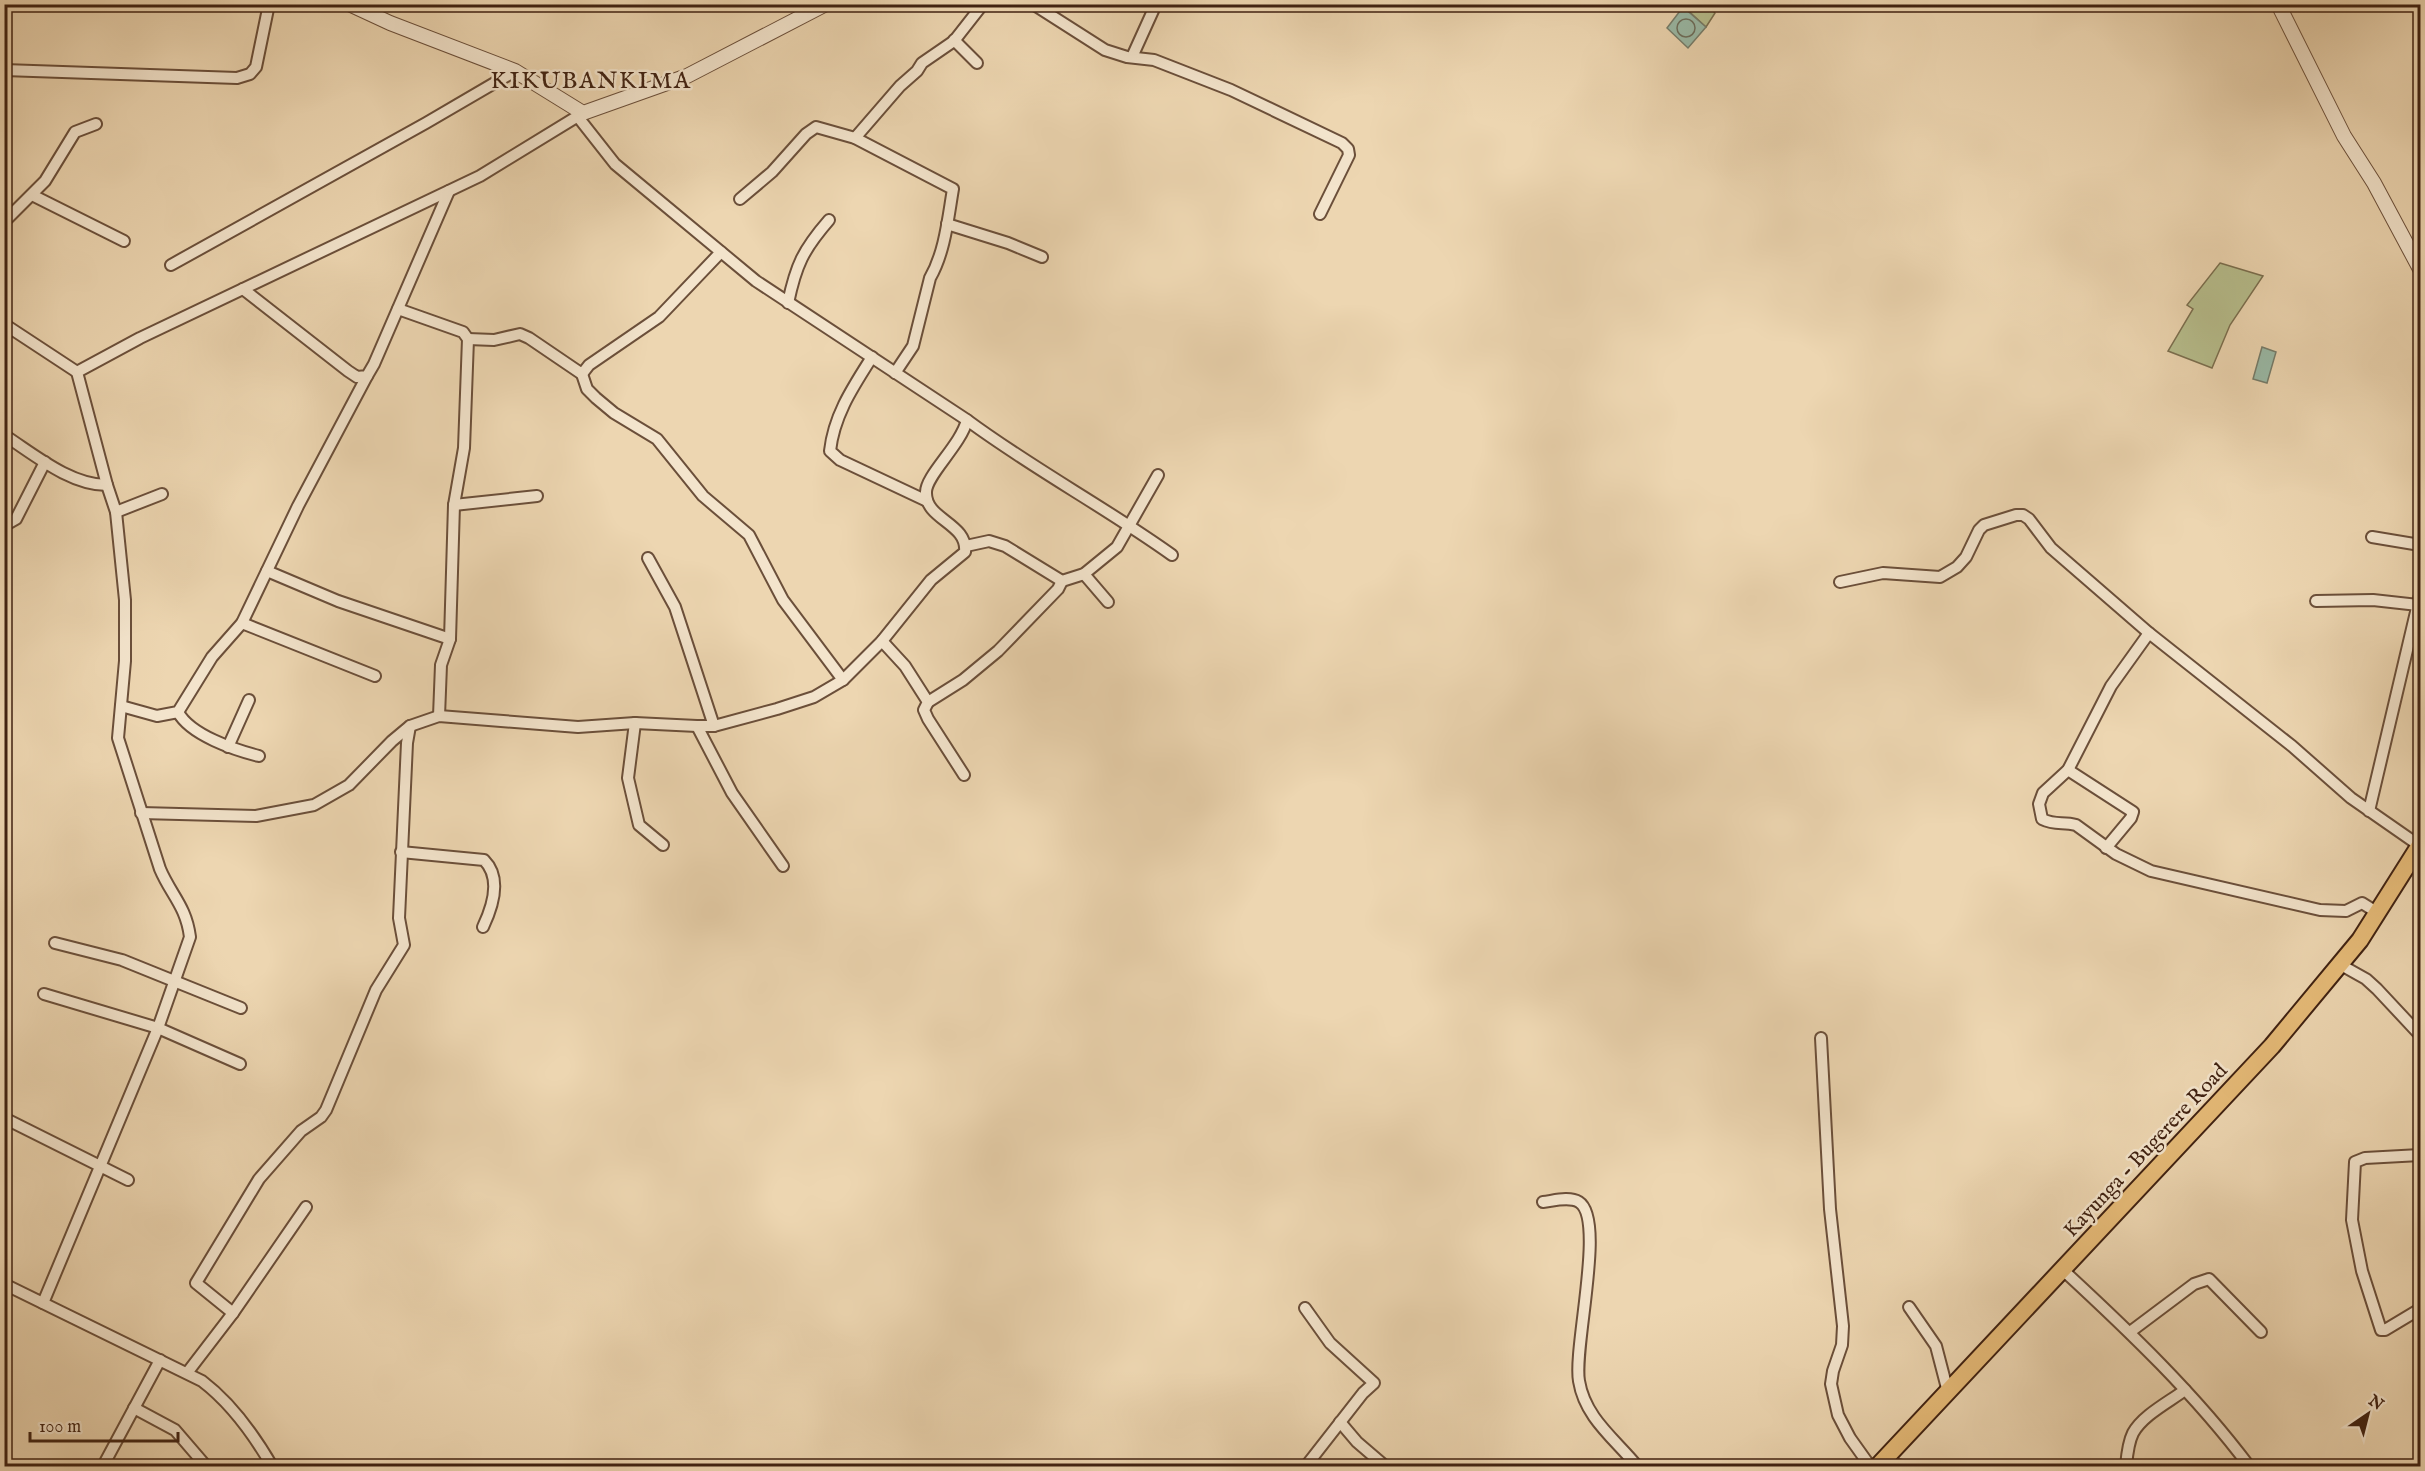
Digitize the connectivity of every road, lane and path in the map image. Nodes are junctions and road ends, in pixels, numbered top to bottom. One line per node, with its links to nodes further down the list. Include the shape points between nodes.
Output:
1 (269, 4): 11 (street, via 256,67 250,74 237,78)
2 (349, 4): 12 (street, via 421,36)
3 (826, 4): 13 (street, via 687,76)
4 (983, 4): 8 (street)
5 (1033, 4): 9 (street, via 1105,50)
6 (1156, 4): 9 (street)
7 (2278, 4): 26 (street, via 2344,136)
8 (954, 40): 10 (street); 15 (street, via 922,63)
9 (1132, 57): 19 (street, via 1154,60 1231,90 1342,143 1349,155)
10 (977, 63)
11 (4, 70)
12 (515, 70): 13 (street); 27 (street)
13 (580, 115): 16 (street); 24 (street, via 615,164)
14 (96, 124): 17 (street, via 75,132)
15 (855, 138): 18 (street, via 816,127); 22 (street, via 953,189)
16 (449, 191): 28 (street); 30 (street)
17 (32, 195): 21 (street); 23 (street)
18 (740, 199)
19 (1320, 214)
20 (829, 220): 29 (street, via 809,242 795,271)
21 (4, 222)
22 (947, 224): 25 (street); 35 (street, via 913,345)
23 (124, 241)
24 (721, 252): 29 (street); 36 (street, via 659,316)
25 (1042, 257)
26 (2419, 264)
27 (171, 265)
28 (243, 289): 34 (street); 37 (street, via 348,371 357,377)
29 (788, 303): 33 (street)
30 (398, 309): 32 (street, via 463,332); 37 (street)
31 (4, 324): 34 (street)
32 (468, 339): 36 (street, via 494,340 520,334); 46 (street, via 464,448)
33 (872, 357): 35 (street); 45 (street, via 843,404 832,431 830,451 840,460)
34 (77, 372): 42 (street)
35 (895, 373): 38 (street)
36 (582, 374): 67 (street, via 587,389 596,398 657,439 703,496 749,535 783,600)
37 (367, 376): 55 (street)
38 (968, 420): 45 (street, via 960,439 929,481 925,490); 49 (street)
39 (7, 437): 40 (street)
40 (45, 462): 42 (street, via 93,485); 48 (street, via 16,519 9,523)
41 (1158, 475): 49 (street)
42 (106, 485): 47 (street)
43 (162, 494): 47 (street)
44 (537, 496): 46 (street)
45 (927, 501): 52 (street, via 936,514 955,528)
46 (454, 505): 64 (street)
47 (116, 512): 70 (street, via 125,600)
48 (4, 520)
49 (1130, 525): 53 (street); 56 (street, via 1117,547)
50 (2372, 537): 51 (street)
51 (2421, 545)
52 (966, 546): 57 (street, via 989,541 1005,546); 65 (street, via 965,552 931,580)
53 (1172, 555)
54 (648, 558): 76 (street, via 675,607)
55 (267, 571): 62 (street); 64 (street, via 338,601)
56 (1084, 574): 57 (street); 61 (street)
57 (1062, 581): 69 (street, via 998,651)
58 (1840, 582): 63 (street, via 1882,573 1940,577 1966,557 1984,525 2024,515 2051,548)
59 (2419, 600): 60 (street); 81 (street)
60 (2316, 601)
61 (1108, 603)
62 (242, 623): 66 (street); 71 (street, via 212,657)
63 (2149, 633): 79 (street, via 2111,686); 81 (street)
64 (450, 639): 72 (street, via 441,665)
65 (882, 641): 67 (street); 69 (street, via 905,666)
66 (375, 676)
67 (843, 680): 76 (street, via 805,700)
68 (249, 700): 77 (street)
69 (928, 702): 80 (street, via 924,710 928,719)
70 (121, 706): 71 (street, via 157,716); 82 (street, via 118,738)
71 (178, 712): 77 (street, via 181,718)
72 (440, 717): 73 (street, via 579,727); 74 (street)
73 (635, 723): 75 (street); 83 (street, via 630,787 639,825)
74 (410, 726): 82 (street, via 349,785 314,805 256,816); 85 (street)
75 (697, 726): 76 (street); 87 (street, via 732,793)
76 (714, 726)
77 (228, 747): 78 (street)
78 (259, 756)
79 (2068, 770): 84 (street, via 2133,812); 84 (street, via 2043,793 2039,804 2042,819 2054,825 2076,825)
80 (964, 775)
81 (2369, 811): 86 (street)
82 (141, 813): 92 (street, via 167,886 188,921 190,937)
83 (663, 845)
84 (2106, 848): 88 (street, via 2151,872 2320,910 2346,911 2362,903)
85 (401, 852): 89 (street, via 484,860 495,886); 111 (street, via 399,918 404,945 376,990 326,1110 301,1131 259,1179 196,1283)
86 (2419, 852): 88 (main road, Kayunga - Bugerere Road)
87 (783, 866)
88 (2378, 913): 91 (main road, Kayunga - Bugerere Road)
89 (483, 927)
90 (55, 943): 92 (street, via 122,960)
91 (2341, 965): 96 (street, via 2378,989); 105 (main road, Kayunga - Bugerere Road, via 2207,1119)
92 (174, 981): 94 (street); 95 (street)
93 (44, 994): 95 (street)
94 (241, 1008)
95 (158, 1028): 98 (street); 101 (street)
96 (2421, 1035)
97 (1821, 1038): 120 (street, via 1830,1209 1843,1326 1842,1346 1831,1384 1841,1422)
98 (240, 1064)
99 (4, 1118): 101 (street)
100 (2421, 1155): 110 (street, via 2355,1162 2352,1220 2361,1272 2381,1330)
101 (100, 1166): 102 (street); 107 (street)
102 (128, 1180)
103 (1543, 1202): 126 (street, via 1569,1199 1584,1206 1590,1223 1579,1381 1596,1421)
104 (306, 1207): 111 (street)
105 (2063, 1270): 112 (street); 117 (main road, Kayunga - Bugerere Road)
106 (4, 1284): 107 (street)
107 (43, 1303): 114 (street)
108 (1909, 1307): 117 (street, via 1936,1346)
109 (1305, 1308): 119 (street, via 1330,1343 1374,1383)
110 (2421, 1309)
111 (233, 1313): 115 (street)
112 (2130, 1332): 113 (street, via 2194,1284 2209,1279); 116 (street)
113 (2261, 1332)
114 (160, 1360): 115 (street); 118 (street)
115 (187, 1373): 123 (street, via 218,1392 261,1446)
116 (2185, 1390): 128 (street, via 2133,1432); 129 (street)
117 (1948, 1392): 120 (main road, Kayunga - Bugerere Road)
118 (134, 1408): 121 (street); 122 (street, via 175,1430)
119 (1340, 1422): 124 (street); 125 (street)
120 (1877, 1465): 127 (street)
121 (103, 1467)
122 (206, 1467)
123 (272, 1467)
124 (1306, 1467)
125 (1384, 1467)
126 (1637, 1467)
127 (1902, 1467)
128 (2126, 1467)
129 (2249, 1467)

